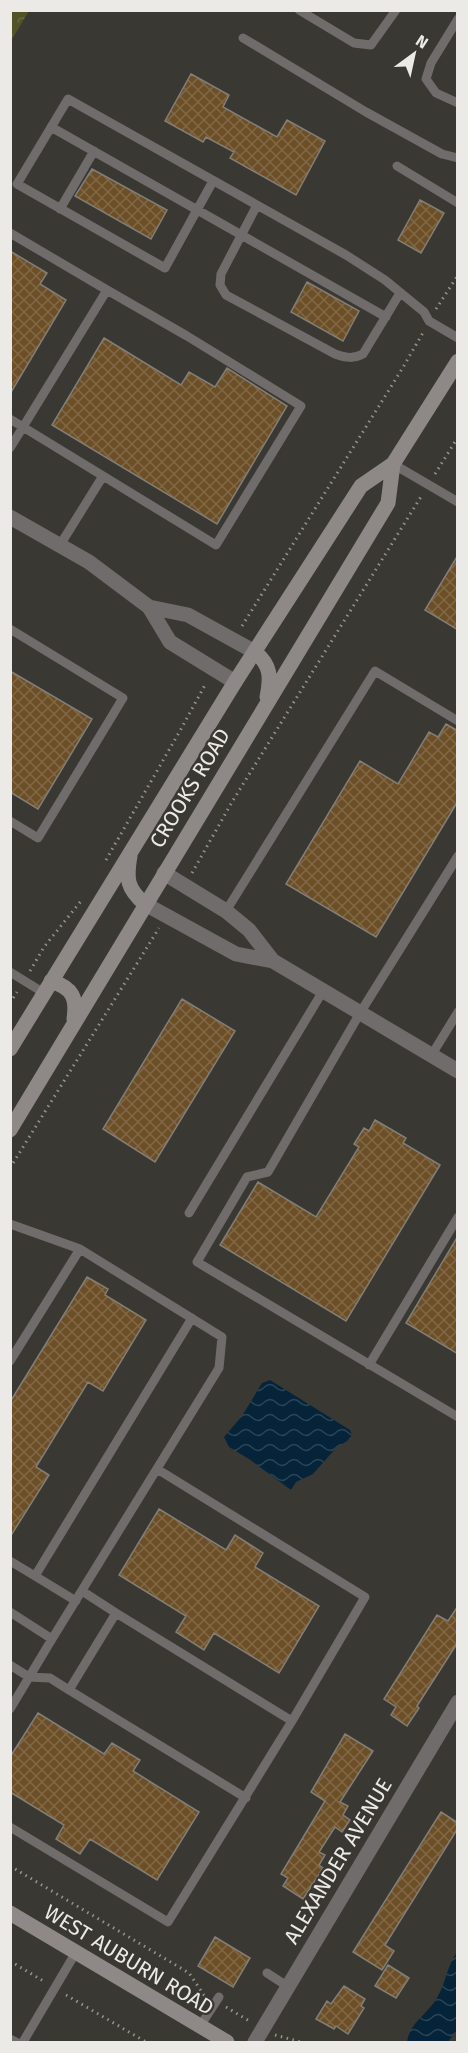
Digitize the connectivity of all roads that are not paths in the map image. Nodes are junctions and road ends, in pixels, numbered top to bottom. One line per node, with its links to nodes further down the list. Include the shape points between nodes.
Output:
1 (299, 10): 2 (lane, via 354,43 371,45)
2 (396, 10)
3 (458, 19): 5 (lane, via 431,63 426,79 436,93)
4 (243, 38): 8 (lane, via 375,118 442,154)
5 (458, 103)
6 (51, 127): 7 (lane); 10 (lane, via 68,99); 13 (lane, via 17,184)
7 (94, 151): 13 (lane); 14 (lane)
8 (458, 158)
9 (397, 166): 11 (lane)
10 (213, 181): 12 (lane); 14 (lane)
11 (458, 203)
12 (257, 205): 16 (lane); 18 (lane, via 346,255)
13 (60, 209): 14 (lane, via 165,268)
14 (197, 211): 16 (lane)
15 (10, 233): 17 (lane)
16 (242, 236): 19 (lane); 19 (lane, via 221,274 220,285 226,295 346,358 363,354)
17 (107, 290): 23 (lane); 26 (lane, via 301,406 216,545)
18 (400, 293): 19 (lane); 20 (lane, via 429,321)
19 (386, 317)
20 (458, 338)
21 (458, 361): 25 (main road, CROOKS ROAD)
22 (10, 419): 23 (lane)
23 (23, 427): 24 (lane); 26 (lane)
24 (10, 448)
25 (393, 464): 27 (lane); 32 (main road, CROOKS ROAD, via 361,486); 34 (main road, CROOKS ROAD, via 388,502)
26 (103, 476): 29 (lane)
27 (458, 502)
28 (10, 517): 29 (street)
29 (60, 545): 30 (street)
30 (149, 607): 32 (street, via 188,615); 33 (street, via 170,642)
31 (10, 629): 36 (lane, via 123,698 38,838)
32 (255, 652): 33 (main road, CROOKS ROAD); 34 (main road, via 269,669)
33 (235, 682): 37 (main road, CROOKS ROAD)
34 (265, 706): 39 (main road, CROOKS ROAD)
35 (458, 721): 41 (lane, via 375,671)
36 (10, 821)
37 (131, 850): 40 (main road, via 129,886); 44 (main road, CROOKS ROAD)
38 (458, 856): 47 (lane)
39 (164, 873): 40 (main road, CROOKS ROAD); 41 (street)
40 (145, 904): 42 (street, via 236,954); 48 (main road, CROOKS ROAD)
41 (226, 911): 42 (street, via 249,930)
42 (273, 961): 45 (street)
43 (10, 972): 44 (lane)
44 (48, 987): 48 (main road, via 62,984 75,999); 49 (main road, CROOKS ROAD)
45 (322, 991): 47 (street); 53 (lane)
46 (458, 1012): 50 (lane)
47 (360, 1013): 50 (street); 59 (lane, via 267,1172 248,1177 197,1262)
48 (73, 1025): 52 (main road, CROOKS ROAD)
49 (10, 1049)
50 (431, 1056): 51 (street)
51 (458, 1071)
52 (10, 1130)
53 (189, 1213)
54 (458, 1217): 59 (lane)
55 (10, 1224): 56 (lane)
56 (80, 1249): 57 (lane); 58 (lane)
57 (192, 1318): 61 (lane, via 222,1337 219,1368); 63 (lane)
58 (10, 1361)
59 (369, 1365): 60 (lane)
60 (458, 1417)
61 (157, 1469): 64 (lane); 74 (lane, via 365,1597)
62 (10, 1561): 63 (lane)
63 (35, 1576): 65 (lane)
64 (82, 1592): 65 (lane); 67 (lane)
65 (76, 1601): 68 (lane)
66 (10, 1612): 68 (lane)
67 (116, 1613): 71 (lane); 74 (lane)
68 (52, 1639): 70 (lane)
69 (10, 1665): 70 (lane)
70 (29, 1677): 71 (lane, via 50,1678); 73 (lane)
71 (69, 1690): 75 (lane)
72 (458, 1702): 80 (street, ALEXANDER AVENUE)
73 (10, 1709)
74 (292, 1721): 75 (lane)
75 (246, 1798): 76 (lane, via 168,1922)
76 (10, 1827)
77 (10, 1913): 78 (main road, WEST AUBURN ROAD)
78 (76, 1952): 82 (main road, WEST AUBURN ROAD); 85 (lane)
79 (267, 1973): 80 (lane)
80 (288, 1986): 87 (street, ALEXANDER AVENUE)
81 (218, 1999): 82 (lane)
82 (200, 2026): 86 (main road, WEST AUBURN ROAD)
83 (10, 2039): 84 (lane)
84 (16, 2043)
85 (23, 2043)
86 (227, 2043)
87 (255, 2043)

